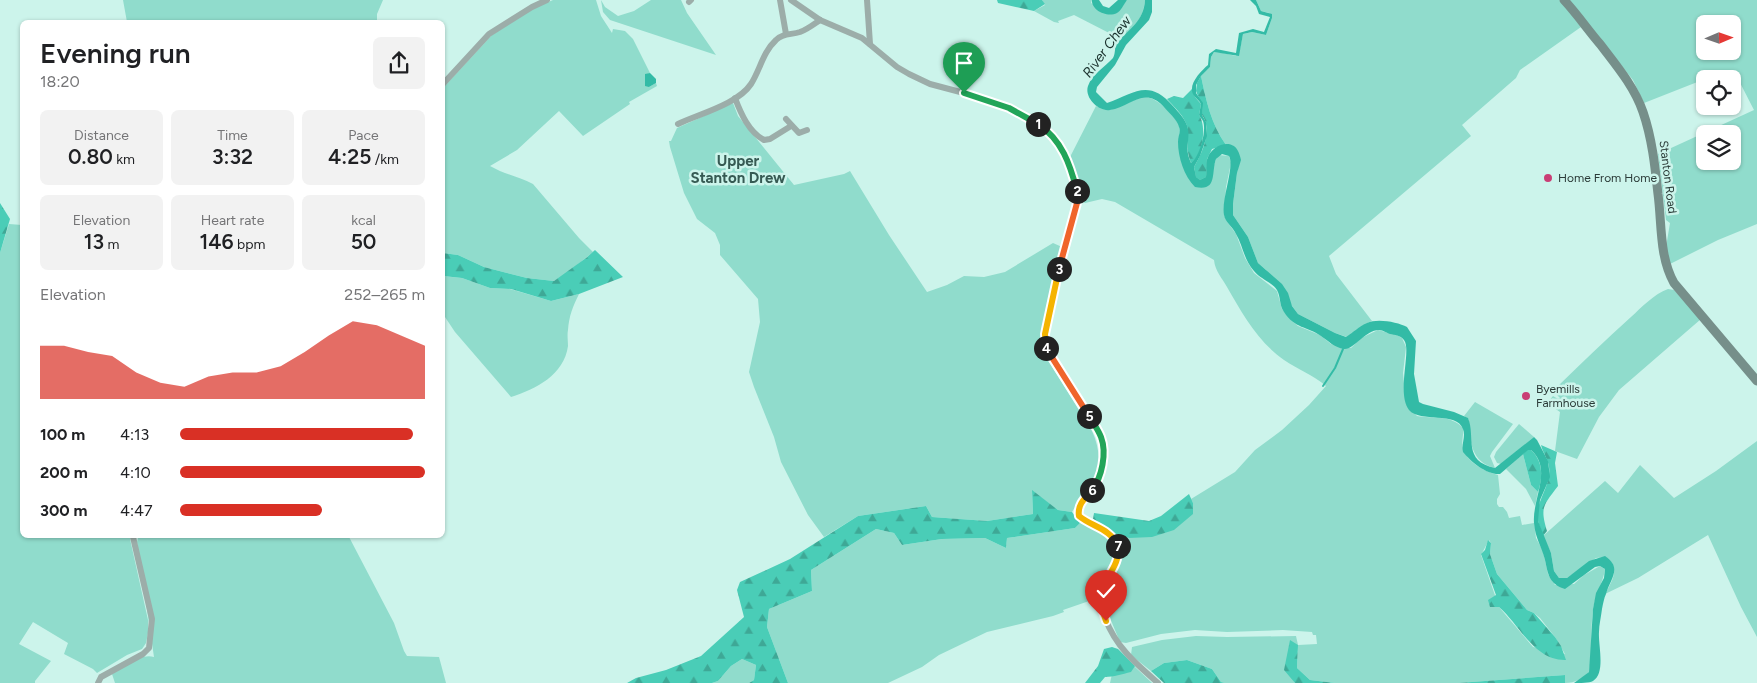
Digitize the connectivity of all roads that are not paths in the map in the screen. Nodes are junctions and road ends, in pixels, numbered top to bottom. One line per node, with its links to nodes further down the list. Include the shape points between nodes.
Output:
1 (547, 0): 9 (street, via 489,34)
2 (780, 0): 7 (street)
3 (791, 0): 6 (street)
4 (867, 0): 8 (street)
5 (1564, 0): 15 (main road, Stanton Road, via 1626,78 1643,109 1654,159 1668,274)
6 (820, 20): 7 (street, via 802,31); 8 (street)
7 (786, 34): 10 (street, via 775,40 750,86)
8 (870, 44): 18 (street, via 897,67 930,84 978,97 1030,118 1055,139 1068,159 1077,203 1044,341 1103,445 1097,482 1078,510 1079,516 1116,540 1118,547 1117,560 1101,593 1101,607 1118,644)
9 (445, 82)
10 (735, 98): 12 (street); 13 (street, via 744,120 764,140)
11 (786, 119): 13 (street)
12 (678, 124)
13 (791, 126): 14 (street, via 799,134)
14 (807, 130)
15 (1757, 381)
16 (133, 538): 17 (street, via 152,619 149,648 101,677)
17 (98, 683)
18 (1158, 683)

